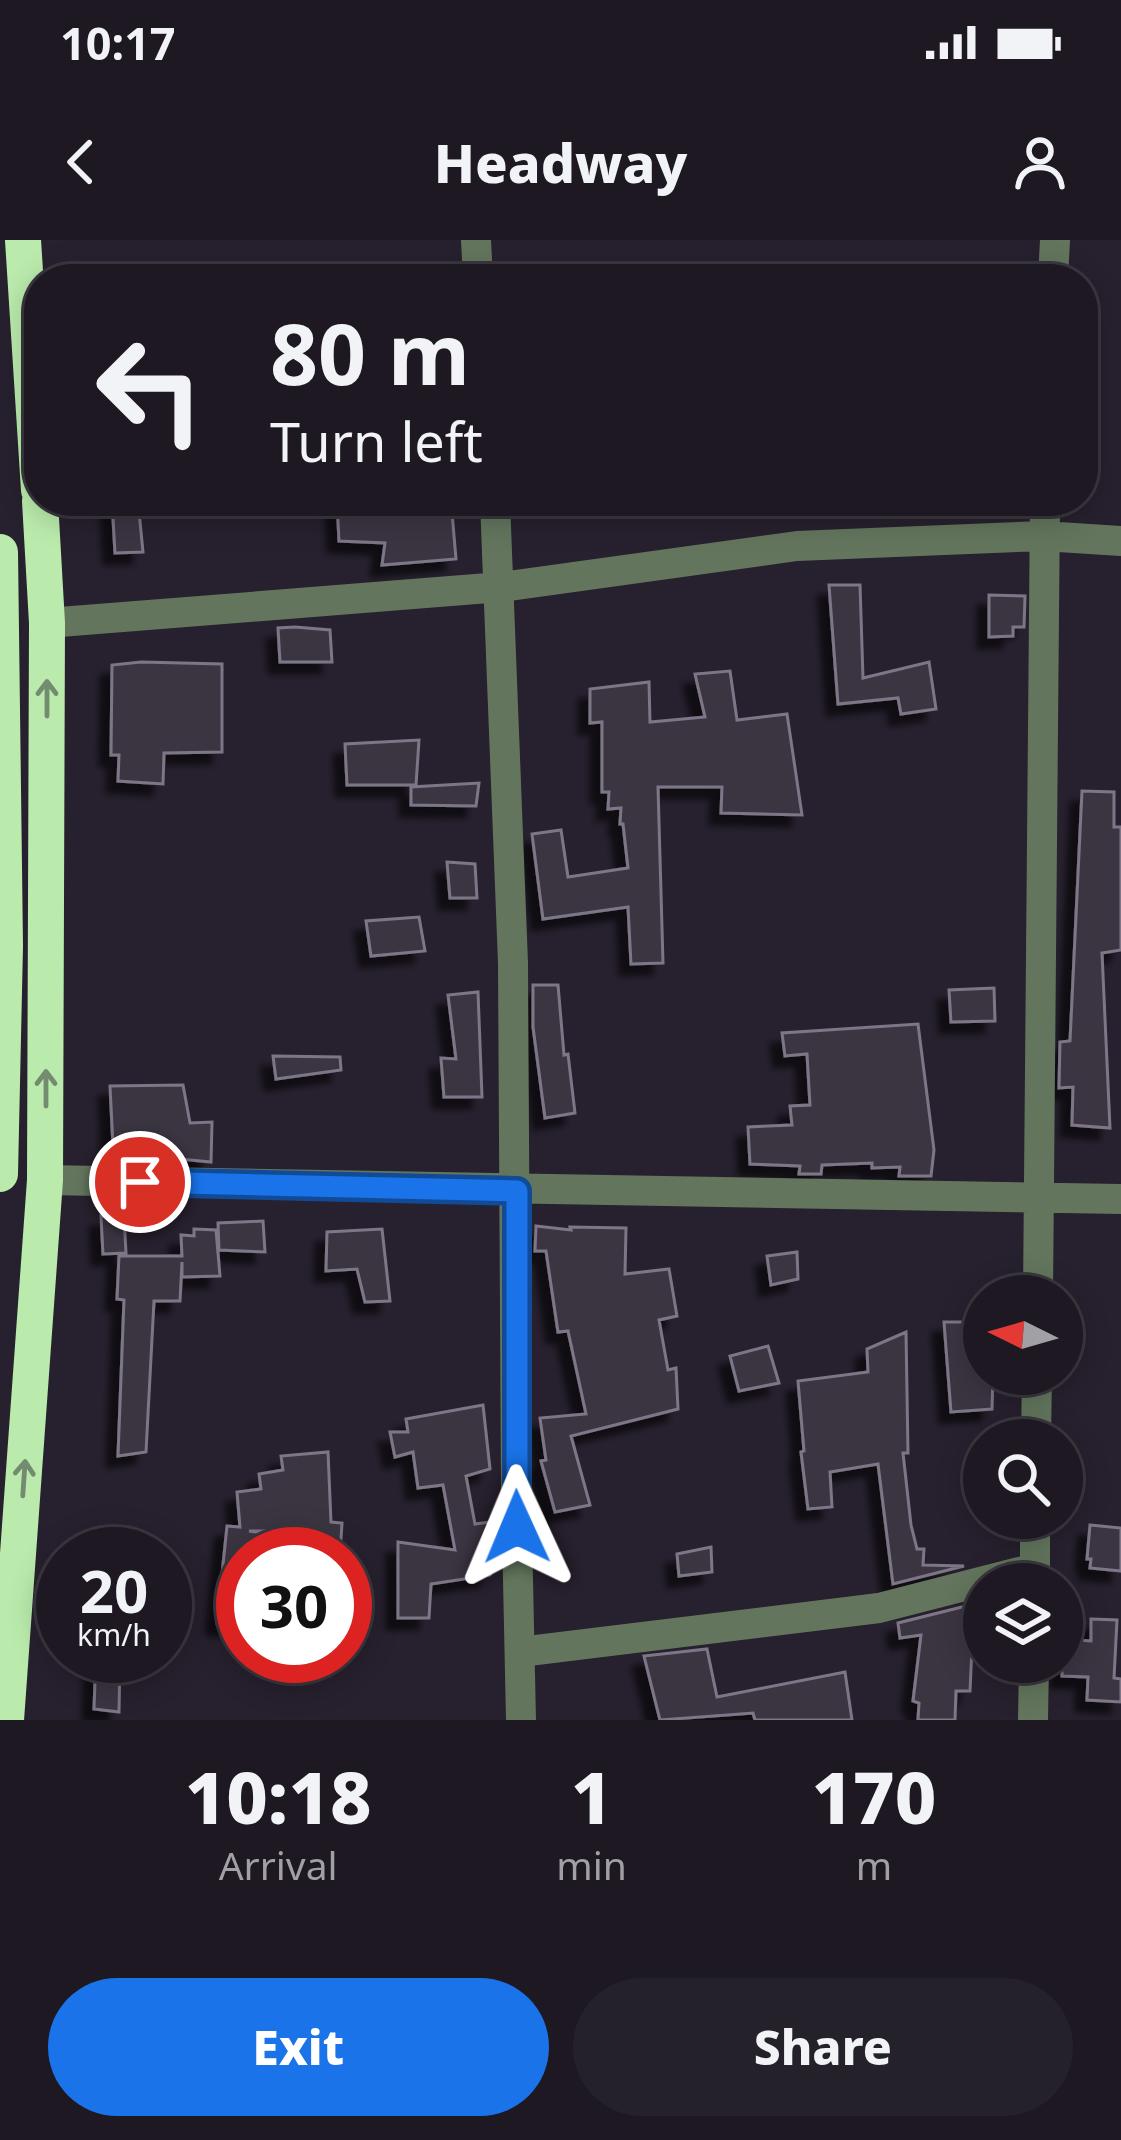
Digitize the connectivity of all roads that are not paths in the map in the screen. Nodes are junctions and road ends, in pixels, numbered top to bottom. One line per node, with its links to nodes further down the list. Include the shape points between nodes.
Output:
1 (41, 516): 8 (highway)
2 (496, 516): 7 (street)
3 (1044, 516): 4 (street)
4 (1043, 536): 5 (street); 7 (street, via 796,546); 12 (street)
5 (1121, 541)
6 (0, 552): 9 (highway)
7 (501, 587): 8 (street); 11 (street)
8 (47, 623): 10 (highway, one-way to 8)
9 (0, 1174)
10 (45, 1180): 11 (street); 18 (highway, one-way to 10)
11 (517, 1191): 12 (street); 16 (street)
12 (1039, 1199): 13 (street); 14 (street)
13 (1121, 1199)
14 (1038, 1275)
15 (963, 1591): 16 (street)
16 (520, 1652): 19 (street)
17 (1034, 1683): 20 (street)
18 (6, 1720)
19 (521, 1720)
20 (1033, 1720)

